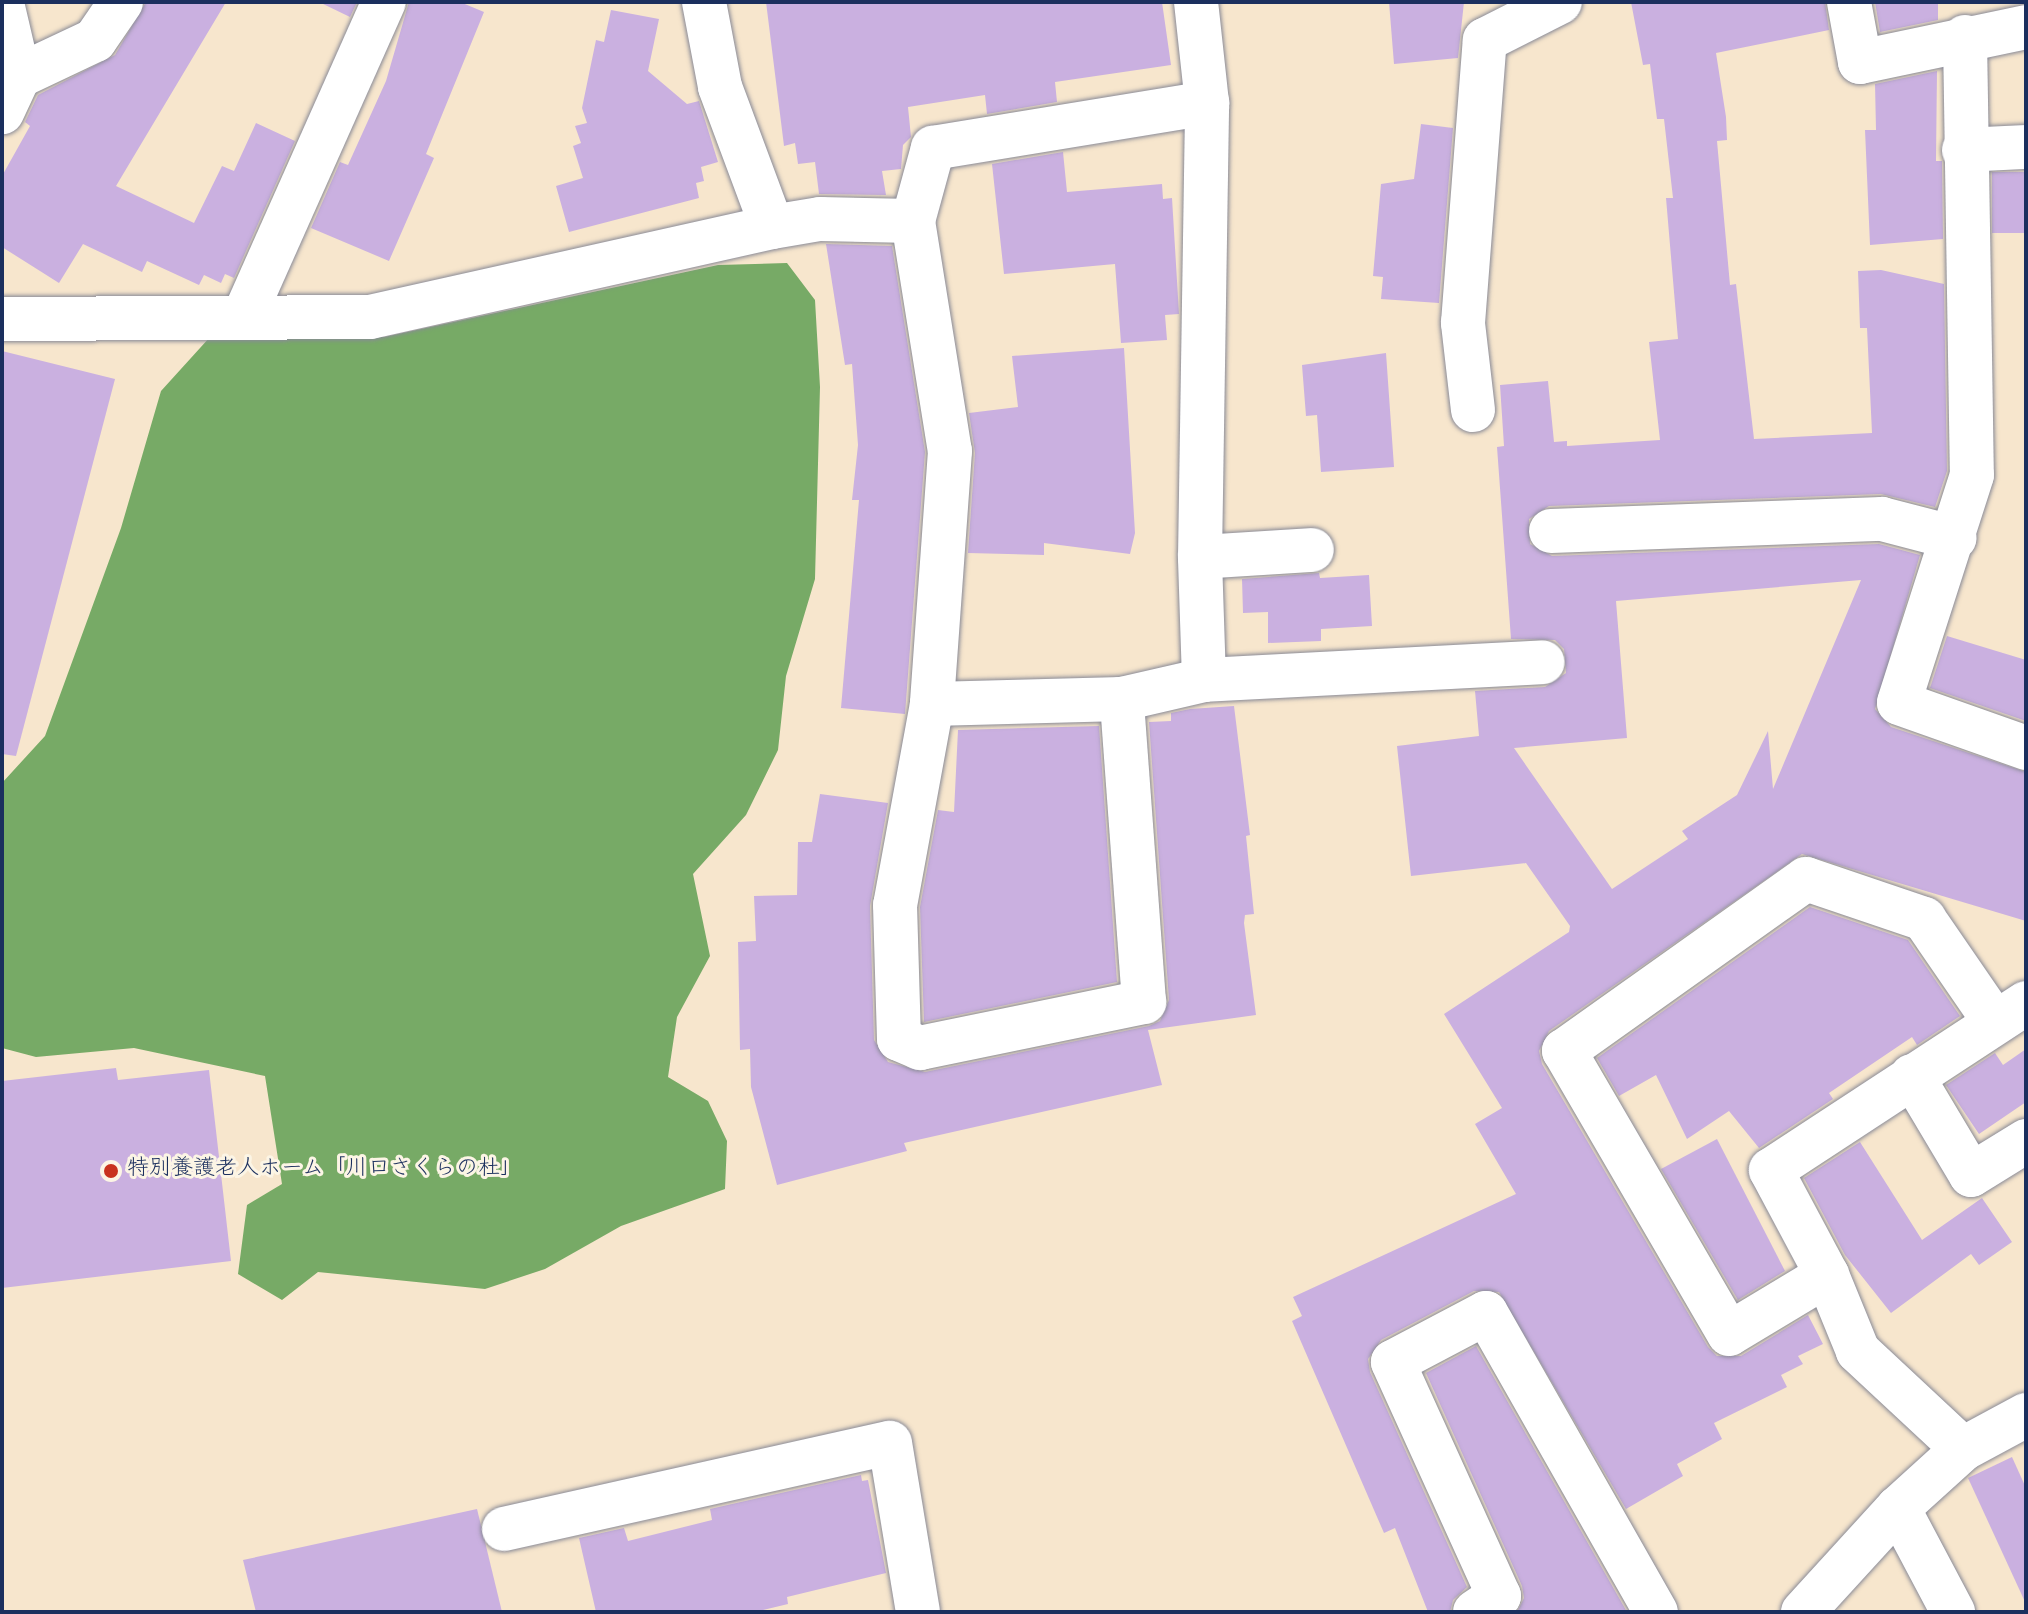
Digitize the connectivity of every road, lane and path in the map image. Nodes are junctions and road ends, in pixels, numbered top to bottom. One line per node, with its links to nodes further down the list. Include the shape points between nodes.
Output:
1 (121, 2): 10 (street, via 95,40)
2 (384, 2): 16 (street)
3 (704, 2): 15 (street, via 720,87)
4 (1196, 2): 11 (street)
5 (1560, 2): 18 (street, via 1485,40 1463,323)
6 (1849, 2): 9 (street, via 1860,62)
7 (2, 3): 10 (street)
8 (2026, 27): 9 (street)
9 (1965, 37): 13 (street)
10 (10, 94)
11 (1207, 103): 14 (street, via 933,148); 22 (street)
12 (2026, 147): 13 (street)
13 (1964, 150): 20 (street, via 1972,475)
14 (913, 221): 15 (street, via 820,219); 26 (street, via 950,451)
15 (772, 227): 16 (street, via 370,317)
16 (244, 316): 17 (street)
17 (2, 319)
18 (1473, 410)
19 (1551, 531): 20 (street, via 1882,519)
20 (1955, 538): 27 (street, via 1899,703)
21 (1312, 550): 22 (street)
22 (1200, 557): 24 (street)
23 (1543, 662): 24 (street)
24 (1204, 680): 25 (street)
25 (1122, 699): 26 (street); 26 (street, via 1144,1002 920,1048 899,1039 895,905)
26 (932, 704)
27 (2026, 748)
28 (2010, 1012): 29 (street); 31 (street, via 1924,919 1806,879 1564,1051 1729,1334)
29 (1912, 1076): 30 (street, via 1971,1175); 31 (street, via 1771,1170)
30 (2026, 1141)
31 (1827, 1275): 33 (street, via 1858,1351)
32 (2026, 1415): 33 (street)
33 (1963, 1449): 34 (street)
34 (1898, 1508): 39 (street); 40 (street)
35 (504, 1529): 36 (street, via 890,1443)
36 (918, 1612)
37 (1475, 1612): 38 (street, via 1499,1596 1393,1362 1486,1313)
38 (1656, 1612)
39 (1803, 1612)
40 (1953, 1612)

